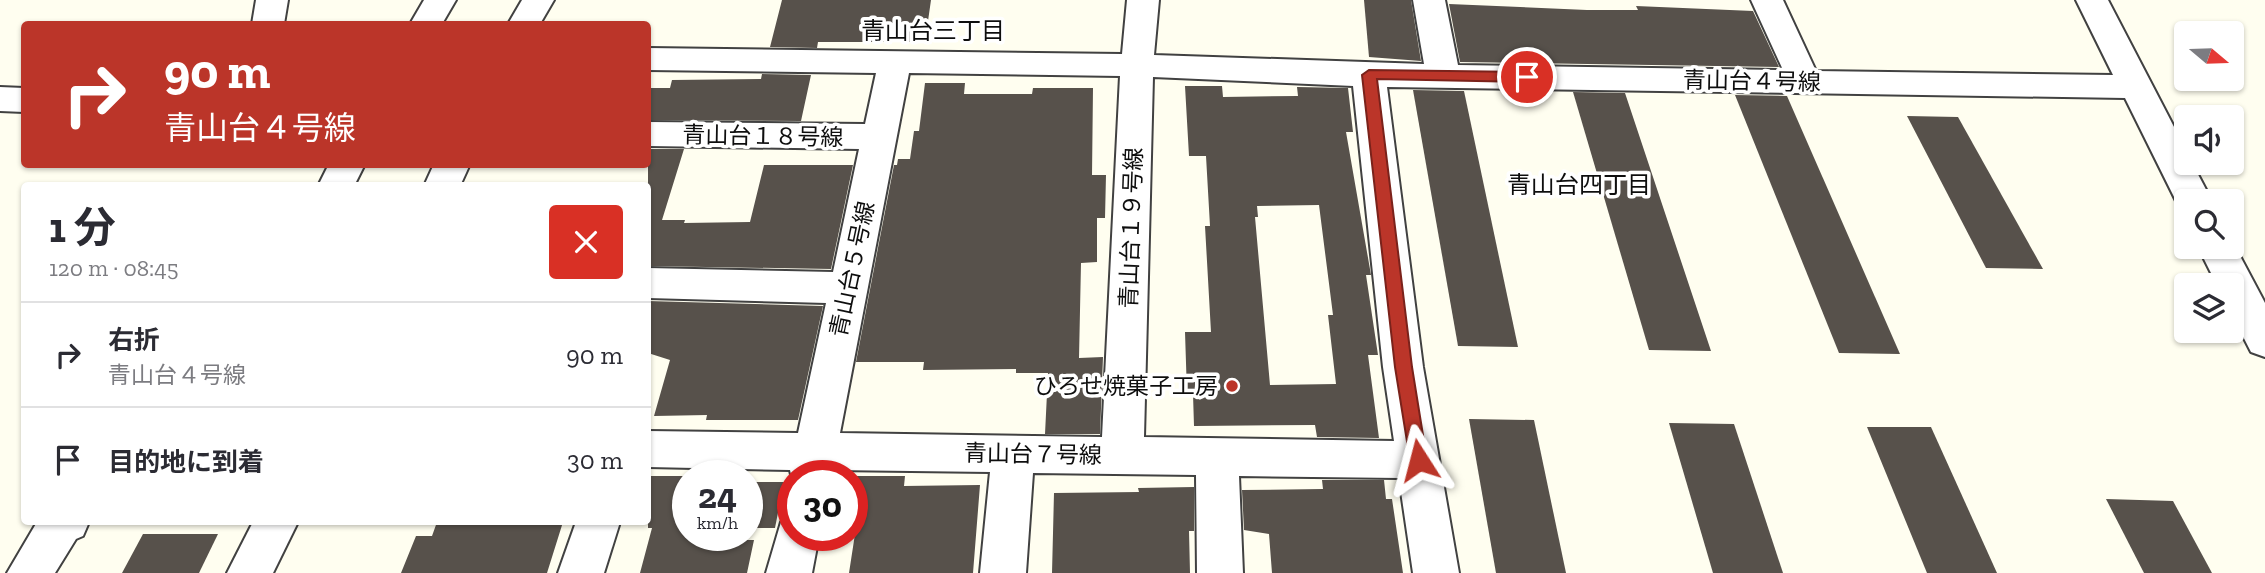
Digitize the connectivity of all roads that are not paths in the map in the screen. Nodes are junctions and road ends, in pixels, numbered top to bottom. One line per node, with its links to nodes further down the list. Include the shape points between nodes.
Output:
1 (272, 0): 8 (street)
2 (440, 0): 9 (street)
3 (538, 0): 10 (street)
4 (1143, 0): 13 (street, 青山台１９号線)
5 (1429, 0): 15 (street)
6 (1767, 0): 16 (street)
7 (2092, 0): 17 (street)
8 (268, 21)
9 (428, 21)
10 (526, 21)
11 (651, 59): 12 (street, 青山台４号線)
12 (895, 62): 13 (street, 青山台４号線); 21 (street, 青山台５号線)
13 (1138, 65): 14 (street, 青山台４号線); 29 (street, 青山台１９号線)
14 (1369, 75): 15 (street, 青山台４号線); 34 (street, via 1403,367)
15 (1443, 76): 16 (street, 青山台４号線)
16 (1805, 82): 17 (street, 青山台４号線)
17 (2135, 87): 22 (street)
18 (0, 99): 19 (street)
19 (21, 100)
20 (651, 134): 21 (street, 青山台１８号線)
21 (879, 137): 25 (street, 青山台５号線)
22 (2188, 189)
23 (2223, 259): 26 (street)
24 (651, 283): 25 (street)
25 (849, 288): 32 (street, 青山台５号線)
26 (2265, 341)
27 (651, 449): 31 (street, 青山台７号線)
28 (1013, 454): 29 (street, 青山台７号線); 33 (street, 青山台７号線); 43 (street)
29 (1122, 455): 30 (street, 青山台７号線)
30 (1217, 457): 34 (street, 青山台７号線); 44 (street)
31 (777, 460)
32 (813, 460)
33 (868, 460)
34 (1419, 460): 45 (street)
35 (60, 525): 39 (street)
36 (274, 525): 40 (street)
37 (597, 525): 41 (street)
38 (794, 551): 42 (street)
39 (30, 573)
40 (250, 573)
41 (581, 573)
42 (789, 573)
43 (1003, 573)
44 (1220, 573)
45 (1436, 573)

